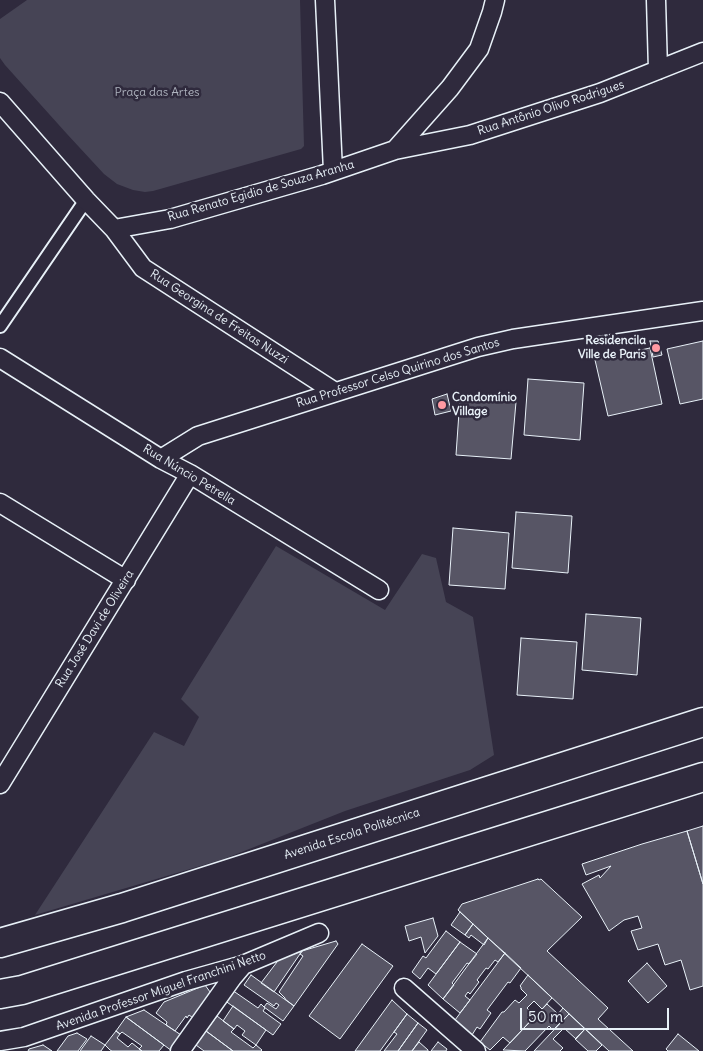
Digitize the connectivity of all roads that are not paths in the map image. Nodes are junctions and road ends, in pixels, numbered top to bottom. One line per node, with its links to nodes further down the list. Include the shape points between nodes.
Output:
1 (325, 0): 8 (street)
2 (494, 0): 7 (street, Rua Renato Egidio de Souza Aranha, via 479,49 450,88)
3 (656, 0): 5 (street)
4 (703, 52): 5 (street, Rua Antônio Olivo Rodrigues)
5 (658, 70): 7 (street, Rua Antônio Olivo Rodrigues, via 600,93 470,134)
6 (0, 102): 9 (street)
7 (395, 150): 8 (street, Rua Renato Egidio de Souza Aranha)
8 (333, 171): 10 (street, Rua Renato Egidio de Souza Aranha, via 170,219)
9 (86, 200): 10 (street); 12 (street)
10 (114, 229): 14 (street, Rua Georgina de Freitas Nuzzi, via 143,268)
11 (703, 310): 14 (street, Rua Professor Celso Quirino dos Santos, via 513,339)
12 (0, 326)
13 (0, 358): 15 (street, Rua Núncio Petrella)
14 (334, 392): 15 (street, Rua Professor Celso Quirino dos Santos, via 198,436)
15 (161, 459): 16 (street, Rua Núncio Petrella)
16 (190, 474): 18 (street, Rua José Davi de Oliveira); 19 (street, Rua Núncio Petrella)
17 (0, 503): 18 (street)
18 (126, 580): 22 (street, Rua José Davi de Oliveira)
19 (379, 590)
20 (703, 722): 24 (highway, Avenida Escola Politécnica, via 122,908)
21 (703, 777): 27 (highway, via 22,990)
22 (0, 784)
23 (319, 933): 25 (street, Avenida Professor Miguel Franchini Netto)
24 (0, 943)
25 (243, 965): 29 (street, Avenida Professor Miguel Franchini Netto, via 186,981); 30 (street)
26 (404, 988): 31 (street)
27 (0, 994)
28 (0, 1041): 29 (street, Avenida Professor Miguel Franchini Netto)
29 (19, 1044)
30 (180, 1051)
31 (476, 1051)

